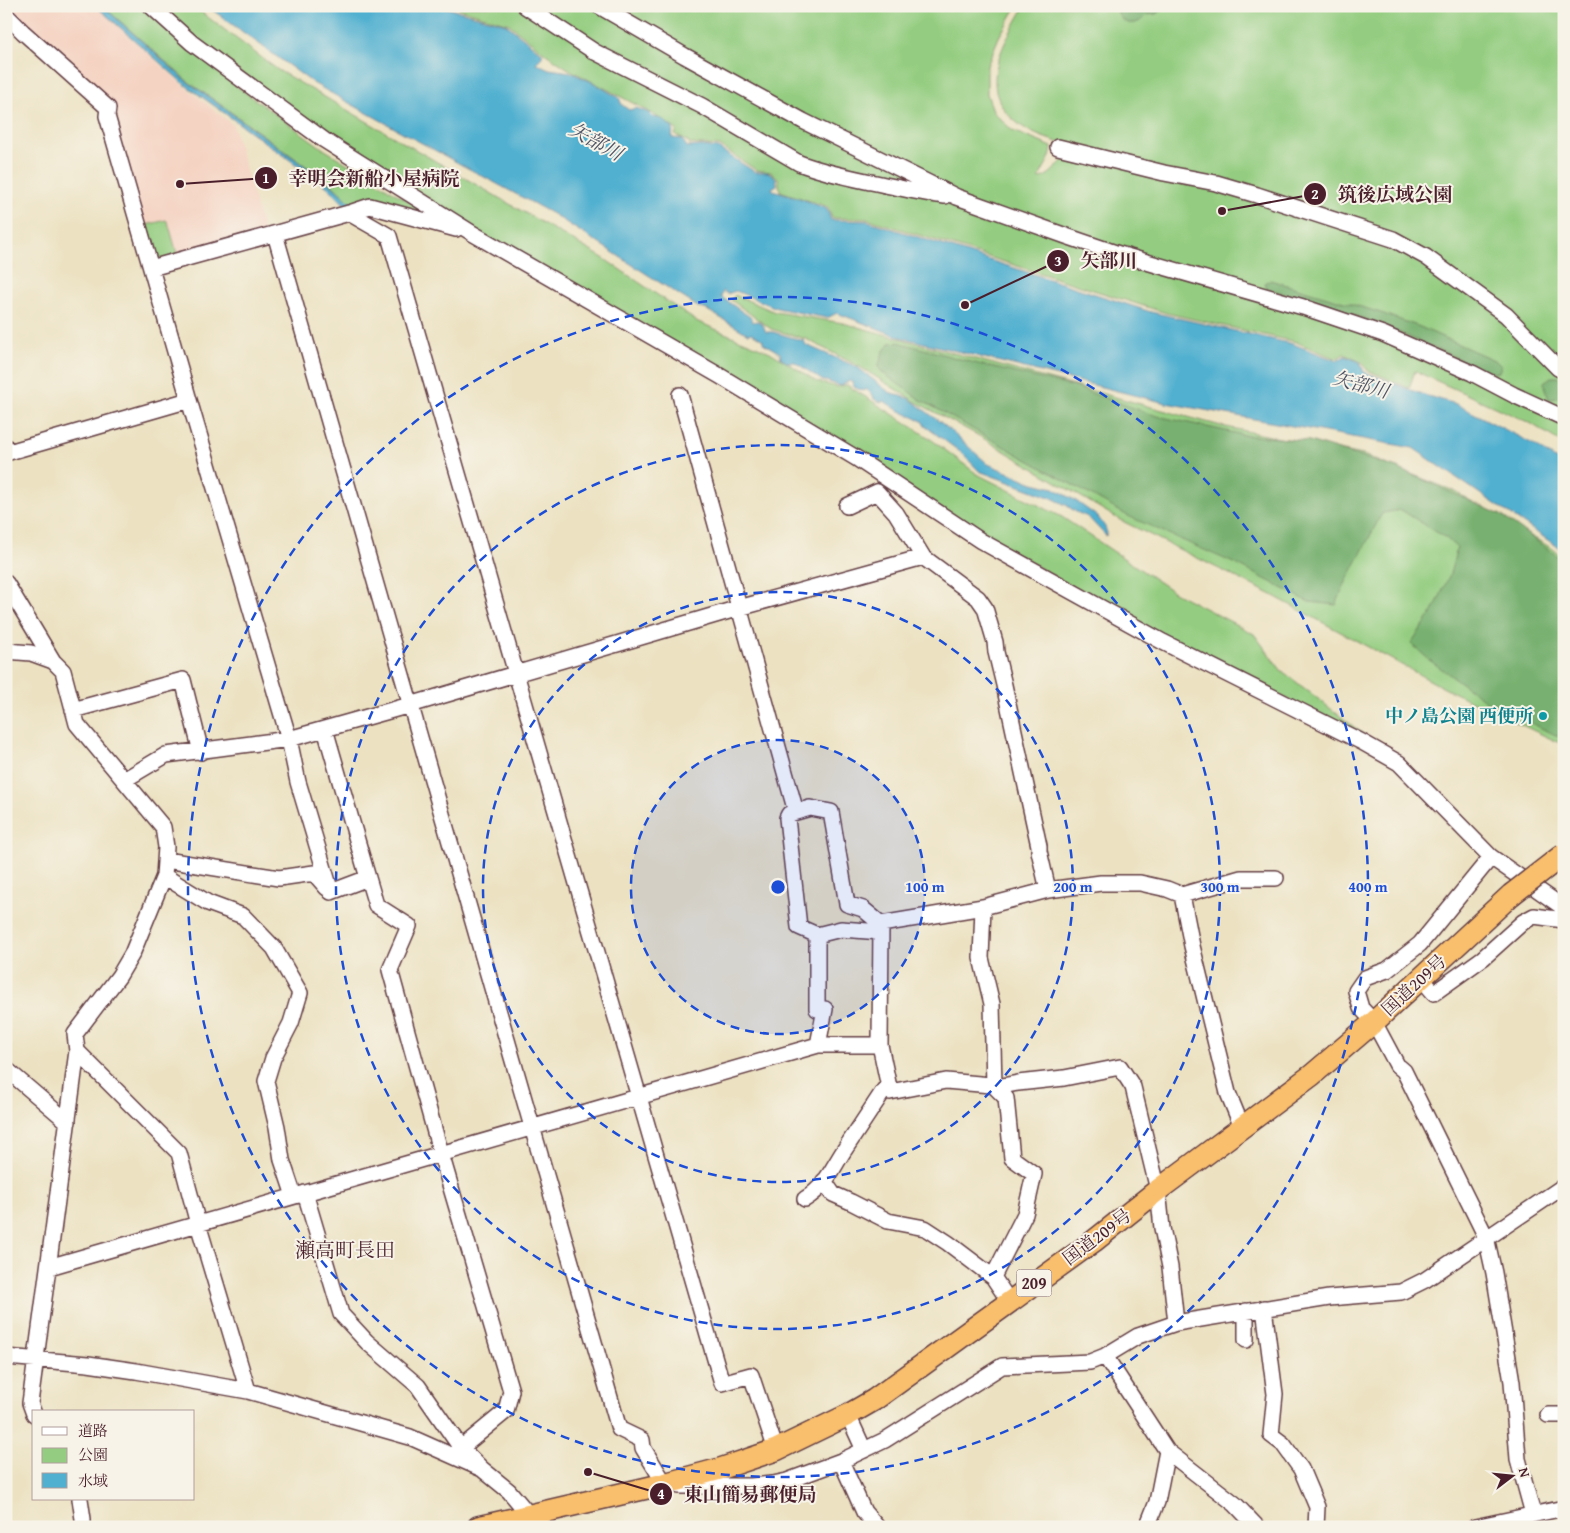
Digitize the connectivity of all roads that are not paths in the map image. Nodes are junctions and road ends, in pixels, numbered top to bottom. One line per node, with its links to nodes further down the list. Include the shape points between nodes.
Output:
1 (151, 6): 8 (street, via 192,43 324,140)
2 (525, 6): 6 (street, via 595,52 702,106 799,163 858,179)
3 (599, 6): 6 (street, via 803,121)
4 (6, 15): 10 (street, via 108,108)
5 (1058, 147): 11 (street, via 1216,183 1393,239 1426,257 1506,315)
6 (957, 197): 14 (street, via 1119,254 1303,307 1367,329 1472,373)
7 (349, 214): 8 (street, via 370,206); 9 (street); 22 (street, via 389,236)
8 (472, 233): 31 (street, via 856,458 981,541 1163,642 1398,763)
9 (275, 234): 10 (street); 23 (street)
10 (152, 268): 13 (street)
11 (1564, 371)
12 (680, 395): 19 (street)
13 (189, 400): 15 (street, via 10,452); 26 (street)
14 (1564, 418)
15 (6, 447)
16 (847, 506): 17 (street, via 877,492 896,513)
17 (923, 558): 19 (street); 36 (street, via 978,598 985,608)
18 (6, 582): 21 (street)
19 (739, 608): 22 (street); 29 (street)
20 (6, 651): 21 (street)
21 (53, 661): 24 (street, via 63,671)
22 (516, 674): 23 (street); 52 (street)
23 (410, 705): 25 (street); 54 (street)
24 (73, 710): 27 (street, via 183,680); 28 (street, via 77,724)
25 (325, 729): 26 (street); 34 (street)
26 (290, 739): 27 (street); 37 (street, via 298,782)
27 (201, 752): 28 (street, via 166,755)
28 (124, 780): 32 (street, via 163,828)
29 (796, 812): 42 (street, via 810,808 831,812 848,904 863,909); 43 (street, via 786,818 799,927)
30 (1564, 854): 45 (highway, 国道209号 / 209, bridge, via 1511,895)
31 (1491, 857): 40 (street); 45 (street, via 1420,944 1387,970 1365,978 1356,992 1361,1008)
32 (166, 860): 33 (street); 37 (street, via 279,878 314,873)
33 (164, 876): 48 (street, via 132,954 75,1034); 60 (street, via 208,903 244,916 274,948 300,993 291,1024 273,1058 266,1081 282,1160)
34 (368, 878): 37 (street); 56 (street, via 376,905 409,926 390,970)
35 (1276, 878): 38 (street, via 1241,878)
36 (1048, 890): 38 (street, via 1127,882); 39 (street)
37 (332, 892)
38 (1182, 895): 55 (street, via 1228,1093)
39 (983, 907): 42 (street); 50 (street, via 981,958 992,1004)
40 (1564, 908)
41 (1564, 920): 44 (street, via 1534,916 1434,993)
42 (881, 928): 43 (street, via 840,929); 47 (street)
43 (817, 934): 46 (street, via 817,1009 825,1009)
44 (1428, 986)
45 (1374, 1022): 55 (highway, 国道209号 / 209, via 1312,1075); 63 (street, via 1404,1071)
46 (818, 1044): 47 (street); 52 (street)
47 (880, 1045): 51 (street)
48 (77, 1051): 53 (street); 62 (street, via 178,1153)
49 (6, 1069): 53 (street)
50 (994, 1086): 51 (street, via 946,1081); 59 (street, via 1064,1078 1120,1067 1133,1087); 65 (street, via 1006,1098 1012,1158 1034,1174 1025,1214)
51 (890, 1092): 57 (street, via 884,1090)
52 (638, 1097): 54 (street); 80 (street, via 722,1382 751,1376)
53 (68, 1122): 64 (street)
54 (532, 1127): 56 (street); 85 (street, via 619,1429 642,1440)
55 (1242, 1127): 59 (highway, 国道209号 / 209)
56 (441, 1154): 60 (street); 79 (street, via 511,1391 506,1411)
57 (824, 1181): 61 (street); 65 (street, via 833,1194 888,1221 925,1228)
58 (1564, 1186): 63 (street)
59 (1158, 1190): 66 (highway, 国道209号 / 209, via 1094,1241); 69 (street)
60 (299, 1195): 62 (street); 79 (street, via 340,1314 418,1386)
61 (805, 1199)
62 (198, 1224): 64 (street); 74 (street)
63 (1486, 1237): 67 (street, via 1425,1280 1401,1292 1328,1298); 88 (street, via 1512,1382 1518,1458)
64 (49, 1267): 73 (street)
65 (993, 1278): 66 (street)
66 (1009, 1301): 76 (highway, 国道209号 / 209)
67 (1264, 1308): 68 (street); 95 (street, via 1274,1394 1271,1435 1283,1444 1301,1470 1318,1507)
68 (1246, 1311): 69 (street); 70 (street)
69 (1176, 1323): 71 (street, via 1138,1336)
70 (1246, 1340)
71 (1105, 1356): 81 (street, via 1090,1362 1002,1366); 82 (street)
72 (6, 1357): 73 (street)
73 (35, 1360): 74 (street, via 88,1364); 75 (street, via 30,1402)
74 (248, 1391): 84 (street, via 410,1436)
75 (33, 1410)
76 (848, 1415): 80 (highway, 国道209号 / 209); 81 (street)
77 (1548, 1415): 78 (street)
78 (1564, 1415)
79 (461, 1448): 84 (street)
80 (776, 1450): 85 (highway, 国道209号 / 209)
81 (864, 1450): 83 (street)
82 (1167, 1451): 93 (street, via 1157,1502); 94 (street, via 1235,1504)
83 (841, 1461): 85 (street, via 773,1484); 92 (street, via 864,1512)
84 (482, 1469): 89 (street, via 509,1491)
85 (662, 1485): 89 (highway, 国道209号 / 209)
86 (80, 1500): 90 (street)
87 (1564, 1508): 88 (street)
88 (1533, 1514): 96 (street)
89 (530, 1516): 91 (highway, 国道209号 / 209)
90 (83, 1527)
91 (478, 1527)
92 (877, 1527)
93 (1147, 1527)
94 (1258, 1527)
95 (1316, 1527)
96 (1475, 1527)

